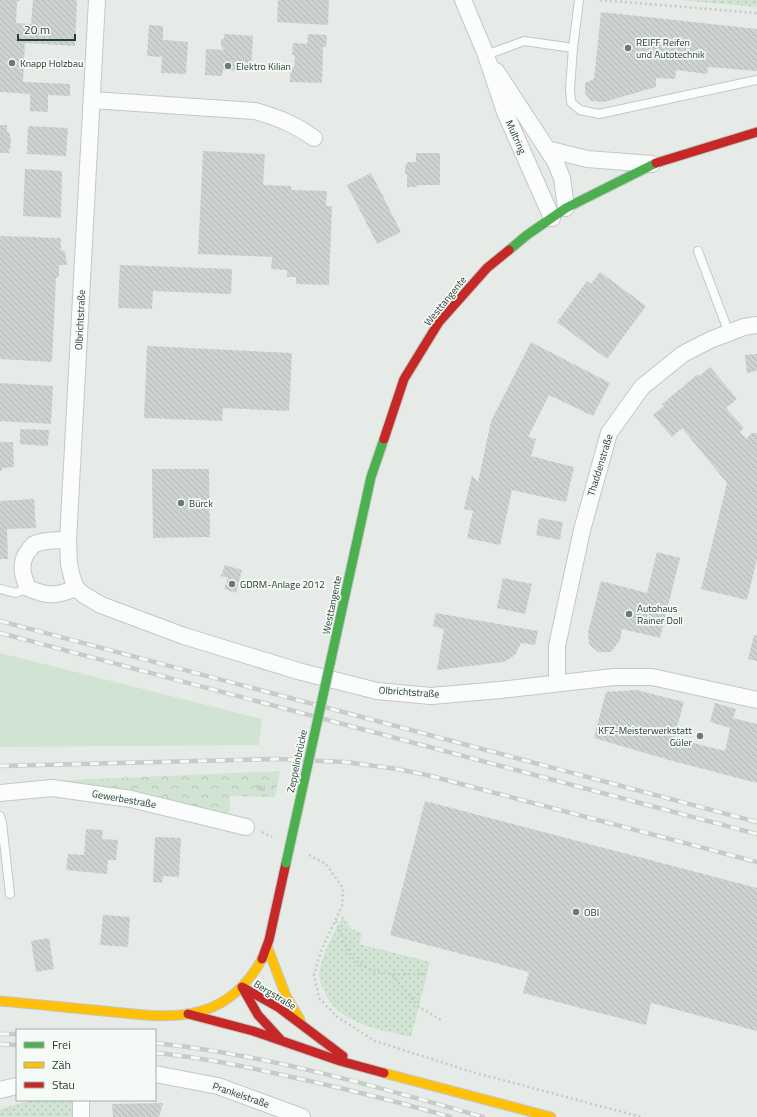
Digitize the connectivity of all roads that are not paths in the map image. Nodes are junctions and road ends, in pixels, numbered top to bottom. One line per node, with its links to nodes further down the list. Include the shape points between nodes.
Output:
1 (97, 0): 7 (street, Olbrichtstraße)
2 (463, 0): 5 (street, Multring)
3 (579, 0): 4 (lane)
4 (573, 48): 5 (lane, via 524,41); 6 (lane, via 570,102 580,110 599,114)
5 (486, 55): 10 (street, Multring); 13 (street, Multring, via 505,112)
6 (757, 80)
7 (92, 100): 9 (street, via 255,111 278,117); 17 (street, Olbrichtstraße)
8 (757, 132): 11 (main road, Westtangente)
9 (314, 138)
10 (548, 149): 11 (street, via 587,159); 12 (street, Multring, via 562,178)
11 (652, 164): 12 (main road, Westtangente)
12 (566, 208): 13 (main road, Westtangente)
13 (552, 218): 21 (main road, Westtangente, via 487,268 439,322 404,379 371,477)
14 (698, 251): 16 (lane)
15 (757, 325): 16 (street, Thaddenstraße)
16 (729, 333): 22 (street, Thaddenstraße, via 683,354 642,387 609,433 582,530 558,638)
17 (68, 540): 18 (street, via 50,540 33,545 23,561 22,568); 19 (street, Olbrichtstraße, via 69,564)
18 (28, 588): 19 (street, via 41,594 52,595); 20 (lane, via 16,593)
19 (76, 588): 22 (street, Olbrichtstraße, via 101,605 184,636 298,671 376,691 431,696)
20 (0, 589)
21 (330, 664): 28 (main road, Zeppelinbrücke, bridge)
22 (556, 683): 23 (street, Olbrichtstraße, via 614,677 652,677)
23 (757, 700)
24 (0, 793): 26 (street, Gewerbestraße, via 52,788 131,799)
25 (0, 816): 27 (lane)
26 (246, 826)
27 (10, 894)
28 (267, 946): 29 (main road, via 259,966); 32 (main road, via 286,996)
29 (242, 987): 31 (main road, via 216,1006); 32 (main road, Bergstraße, via 278,1007); 33 (main road, Bergstraße, via 255,1011)
30 (0, 1001): 31 (main road, via 145,1015)
31 (188, 1014): 33 (main road)
32 (302, 1025): 34 (main road, Bergstraße)
33 (282, 1042): 34 (main road, Bergstraße)
34 (354, 1064): 41 (main road, Bergstraße)
35 (156, 1074): 40 (street, Prankelstraße, via 218,1086)
36 (16, 1086): 37 (street)
37 (0, 1090)
38 (81, 1101): 39 (street)
39 (81, 1117)
40 (302, 1117)
41 (551, 1117)

